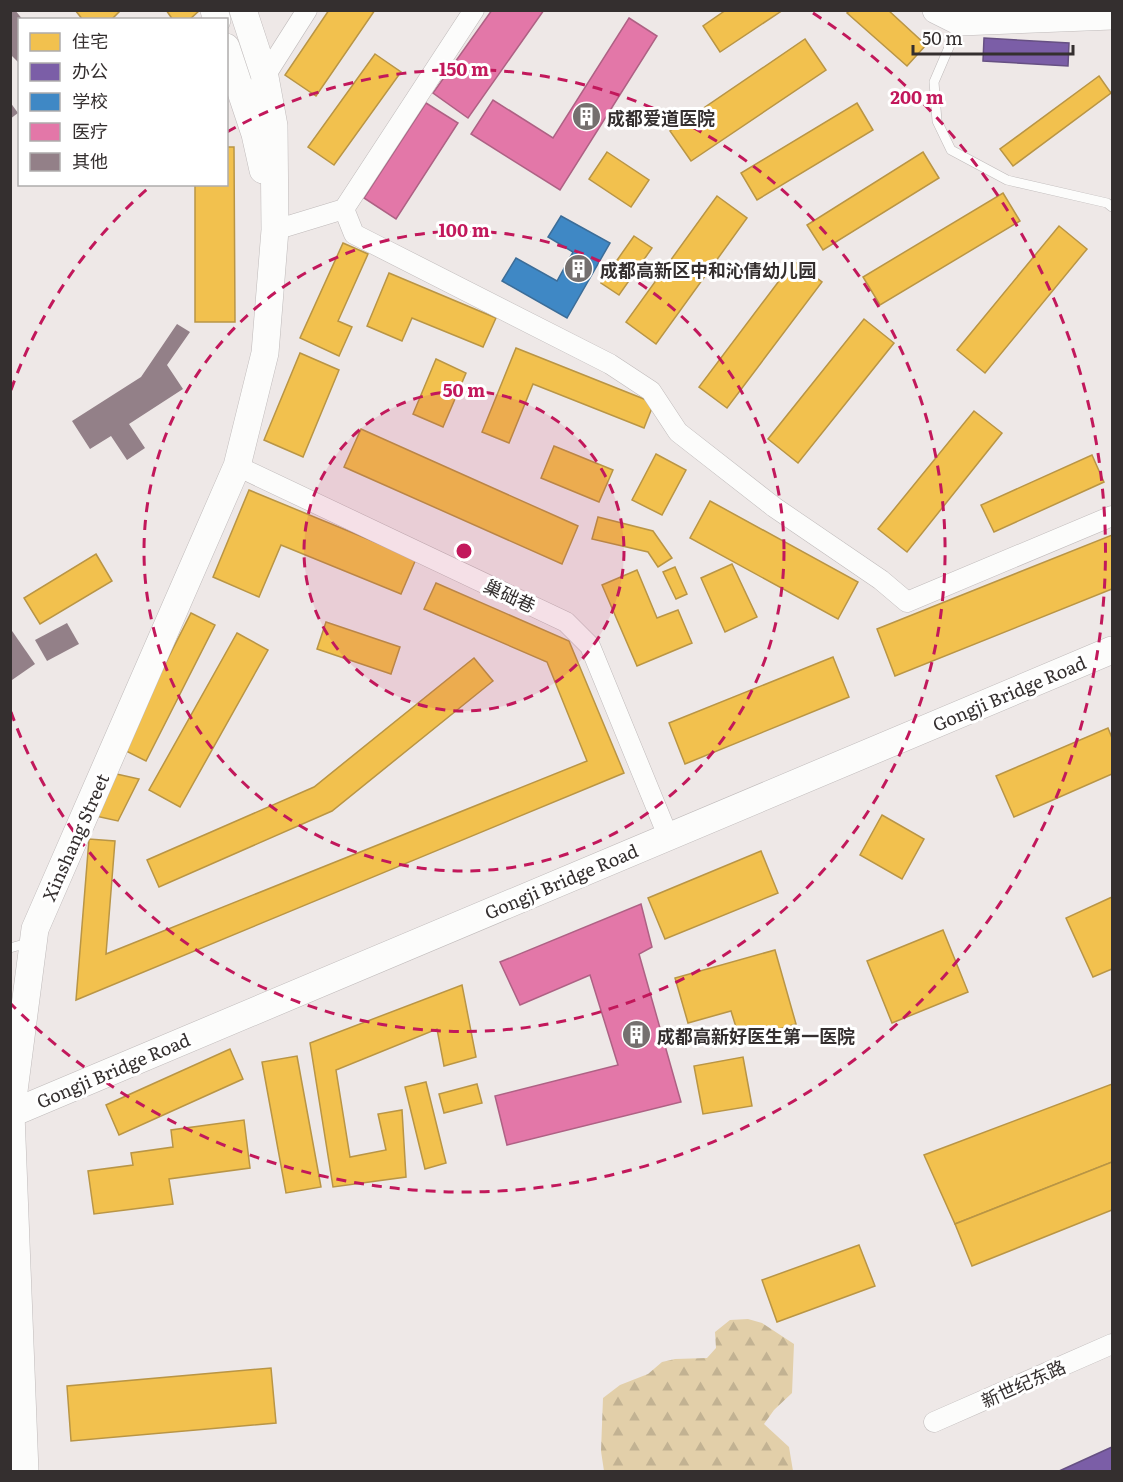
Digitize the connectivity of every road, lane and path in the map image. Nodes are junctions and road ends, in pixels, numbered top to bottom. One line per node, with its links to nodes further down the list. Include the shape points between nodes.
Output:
1 (243, 10): 8 (main road)
2 (307, 10): 8 (street)
3 (474, 10): 11 (street)
4 (936, 10): 6 (main road)
5 (1113, 16): 6 (main road)
6 (960, 22): 10 (lane, via 934,82 937,121 951,150 1007,180)
7 (228, 53): 9 (main road)
8 (265, 76): 9 (street); 12 (main road, via 274,126)
9 (246, 105): 12 (main road)
10 (1113, 207)
11 (344, 209): 12 (street); 14 (street, via 354,234 610,364 651,391 678,432 907,602)
12 (275, 230): 13 (main road, Xinshang Street, via 265,353)
13 (237, 466): 16 (street, 巢础巷, via 566,622 590,646); 17 (main road, Xinshang Street, via 35,929)
14 (1113, 516)
15 (1113, 650): 16 (main road, Gongji Bridge Road)
16 (668, 836): 18 (main road, Gongji Bridge Road)
17 (22, 945): 18 (main road, Xinshang Street)
18 (11, 1114): 21 (main road, Xinshang Street)
19 (1113, 1344): 20 (street, 新世纪东路)
20 (934, 1422)
21 (25, 1472)

